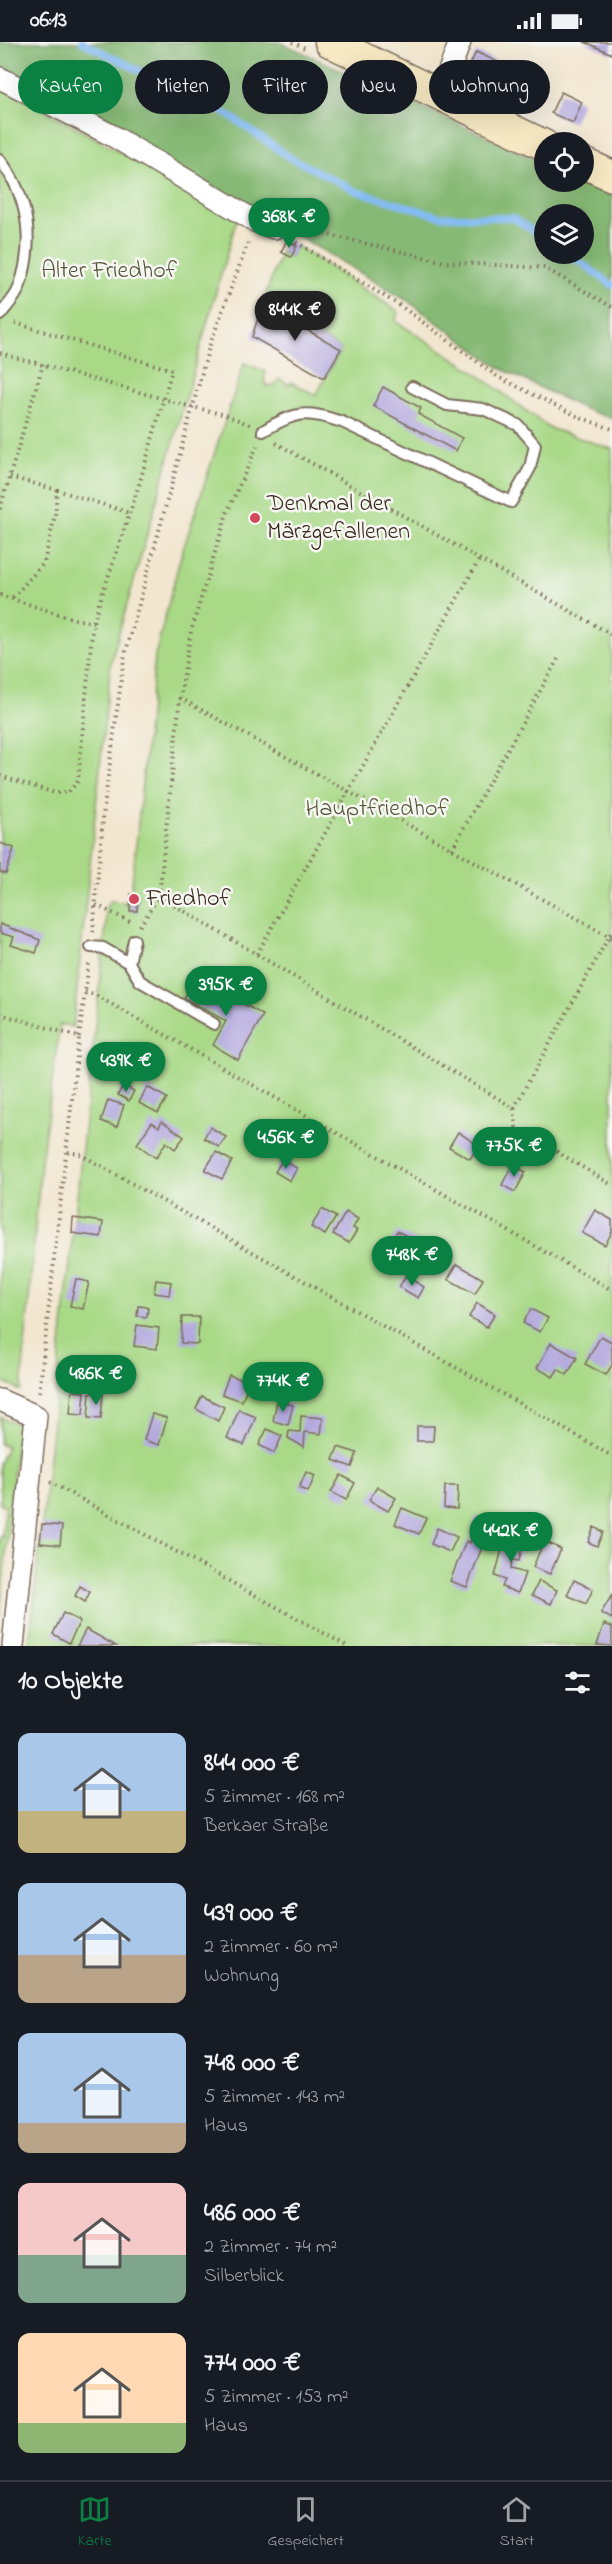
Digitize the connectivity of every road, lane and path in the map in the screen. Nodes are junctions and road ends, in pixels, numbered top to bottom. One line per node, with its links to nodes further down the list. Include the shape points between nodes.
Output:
1 (330, 42): 5 (main road)
2 (460, 42): 3 (street)
3 (453, 60)
4 (0, 78): 11 (street, via 113,136)
5 (429, 90)
6 (480, 114): 7 (main road)
7 (534, 140)
8 (0, 160): 13 (lane, via 13,176 27,214 26,254 18,290)
9 (594, 168): 10 (main road)
10 (612, 176)
11 (265, 225): 12 (path, via 278,224 445,262 545,268); 18 (path, via 402,306 498,377); 35 (path, via 209,347 124,659 104,807)
12 (612, 307)
13 (4, 317): 17 (path, via 172,370)
14 (0, 353): 15 (path)
15 (43, 364): 17 (path); 20 (path)
16 (412, 387): 19 (lane, via 447,405 483,409 518,425 535,446 530,468 512,502 319,414 288,416)
17 (164, 399): 19 (path, bridge); 23 (path)
18 (612, 429)
19 (263, 430): 24 (path, via 278,445); 30 (path, via 227,513 191,631)
20 (10, 477): 21 (path); 22 (path)
21 (57, 490): 23 (path); 26 (path, via 44,563)
22 (0, 509)
23 (130, 513): 27 (path)
24 (479, 560): 28 (path); 32 (path)
25 (0, 595): 26 (path)
26 (11, 599): 27 (path)
27 (93, 622): 31 (path, via 78,781 69,792 55,793)
28 (612, 634)
29 (558, 659): 33 (path)
30 (180, 698): 32 (path); 34 (path)
31 (0, 776)
32 (349, 792): 33 (path); 40 (path)
33 (452, 849): 37 (path)
34 (159, 896): 35 (path, via 141,926); 40 (path)
35 (96, 905): 39 (path)
36 (612, 932): 37 (path)
37 (610, 938): 46 (path)
38 (134, 940): 41 (lane)
39 (91, 947): 41 (lane, via 103,948); 42 (path)
40 (257, 954): 46 (path)
41 (129, 963): 44 (lane, via 141,981)
42 (85, 992): 45 (path); 49 (path)
43 (0, 1014): 45 (path)
44 (214, 1024)
45 (80, 1037): 47 (path)
46 (514, 1107): 48 (path, via 516,1127)
47 (68, 1152): 51 (path); 52 (path, via 80,1154)
48 (612, 1185)
49 (612, 1290)
50 (0, 1400): 51 (street)
51 (36, 1416): 54 (street)
52 (612, 1456)
53 (46, 1480): 55 (path)
54 (13, 1646)
55 (347, 1646)

